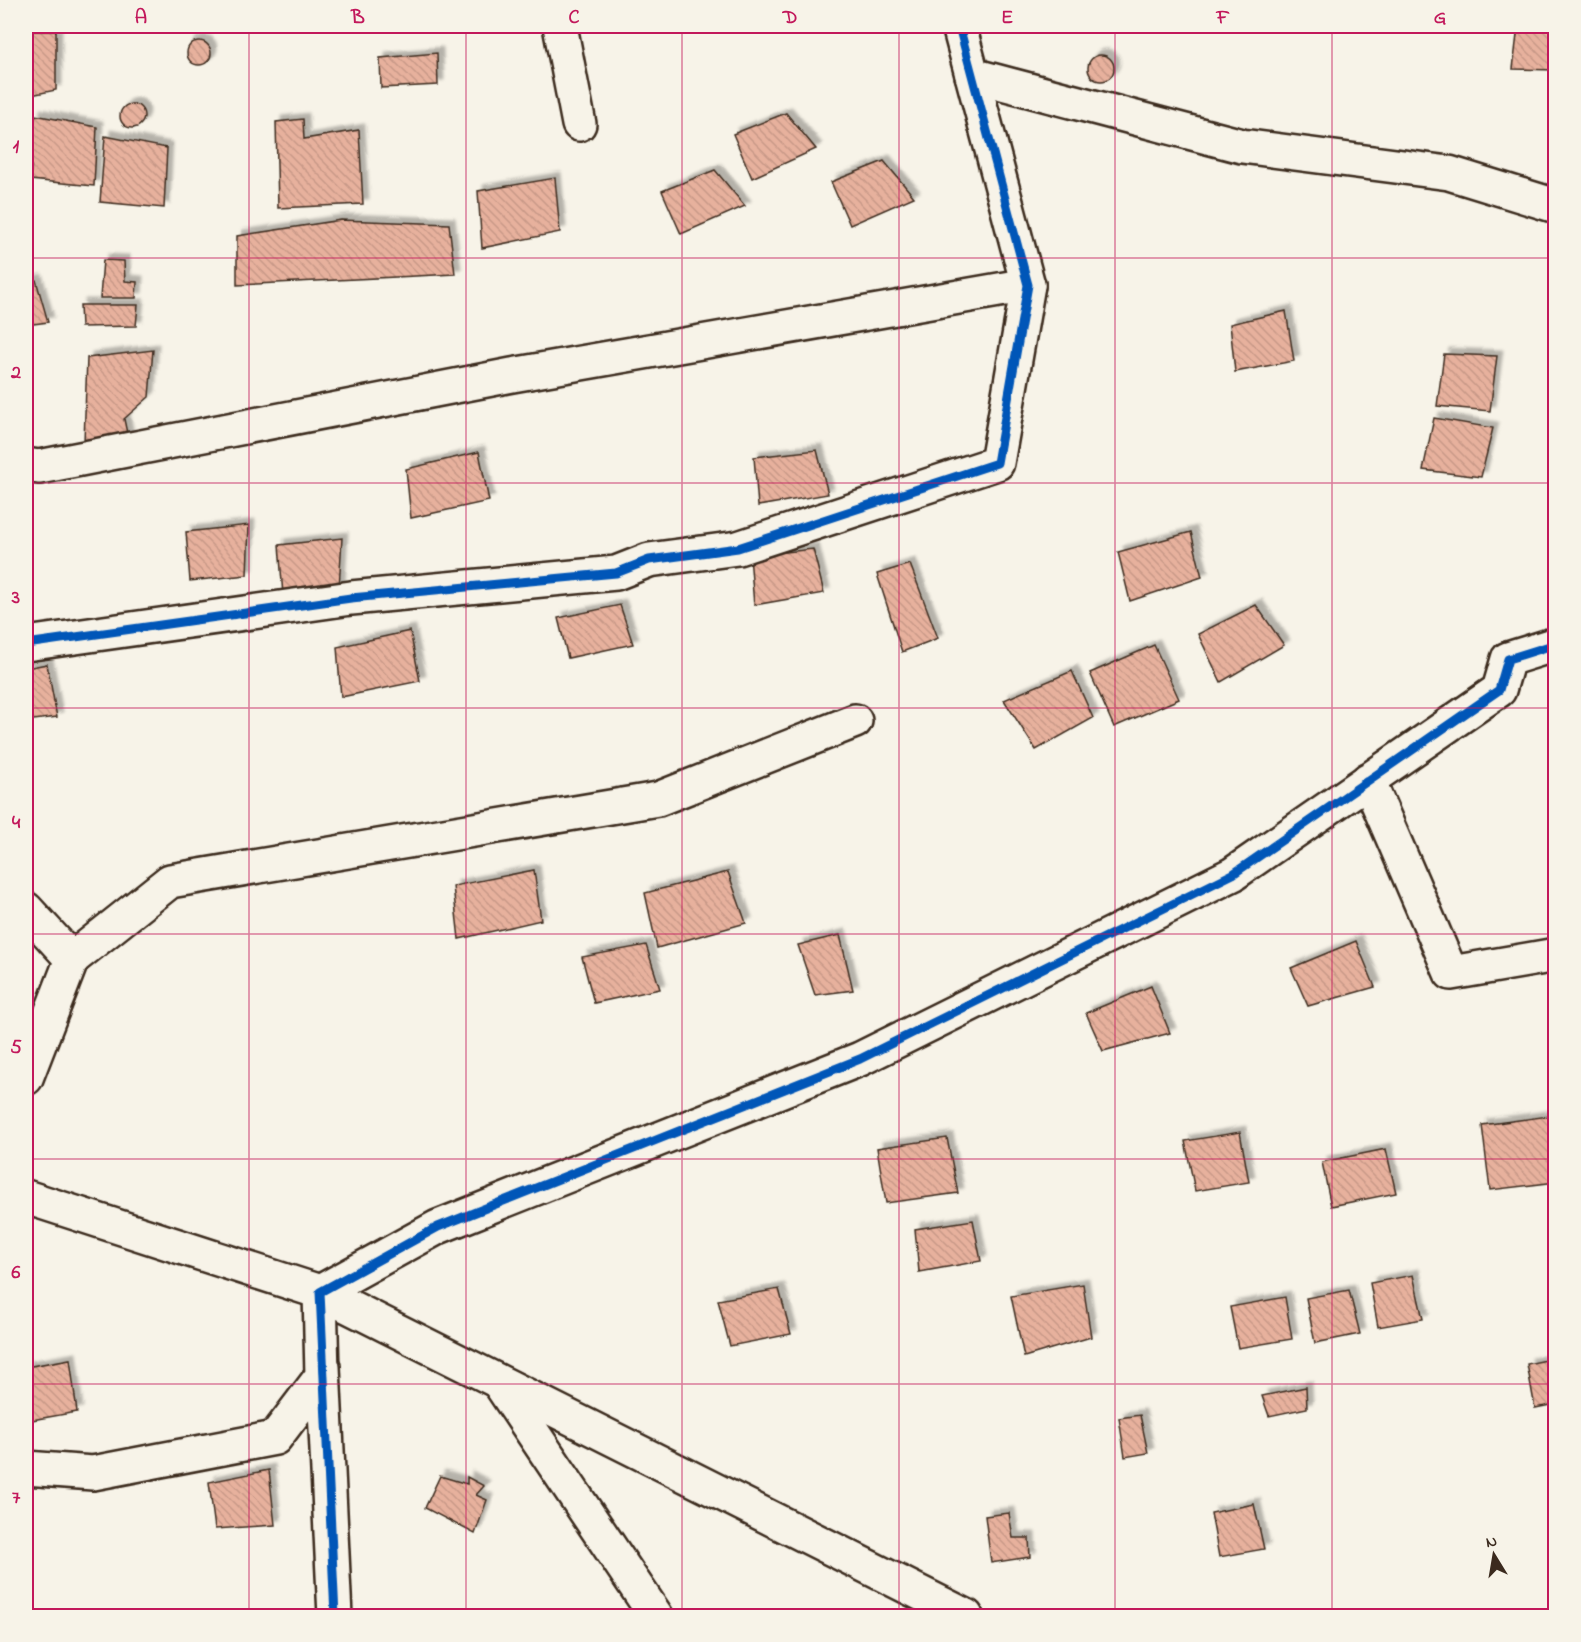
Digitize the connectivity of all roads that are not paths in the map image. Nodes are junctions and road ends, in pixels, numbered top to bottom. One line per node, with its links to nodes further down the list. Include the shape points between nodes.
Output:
1 (560, 26): 4 (street)
2 (959, 26): 3 (street)
3 (972, 75): 5 (street, via 1242,146 1449,173); 6 (street)
4 (579, 124)
5 (1556, 206)
6 (1028, 285): 7 (street, via 512,375 39,467); 8 (street, via 997,463 738,548 649,561 616,573 351,598)
7 (26, 465)
8 (26, 644)
9 (1556, 644): 11 (street, via 1508,659 1499,690)
10 (855, 721): 14 (street, via 658,799 170,881)
11 (1368, 780): 13 (street, via 1451,973); 17 (street, via 1233,874 860,1059 438,1227)
12 (26, 909): 14 (street)
13 (1556, 956)
14 (72, 959): 15 (street)
15 (26, 1078)
16 (26, 1197): 17 (street)
17 (320, 1292): 18 (street); 19 (street, via 322,1376 275,1438 93,1473); 20 (street)
18 (499, 1383): 21 (street); 22 (street)
19 (26, 1468)
20 (335, 1617)
21 (656, 1617)
22 (966, 1617)

